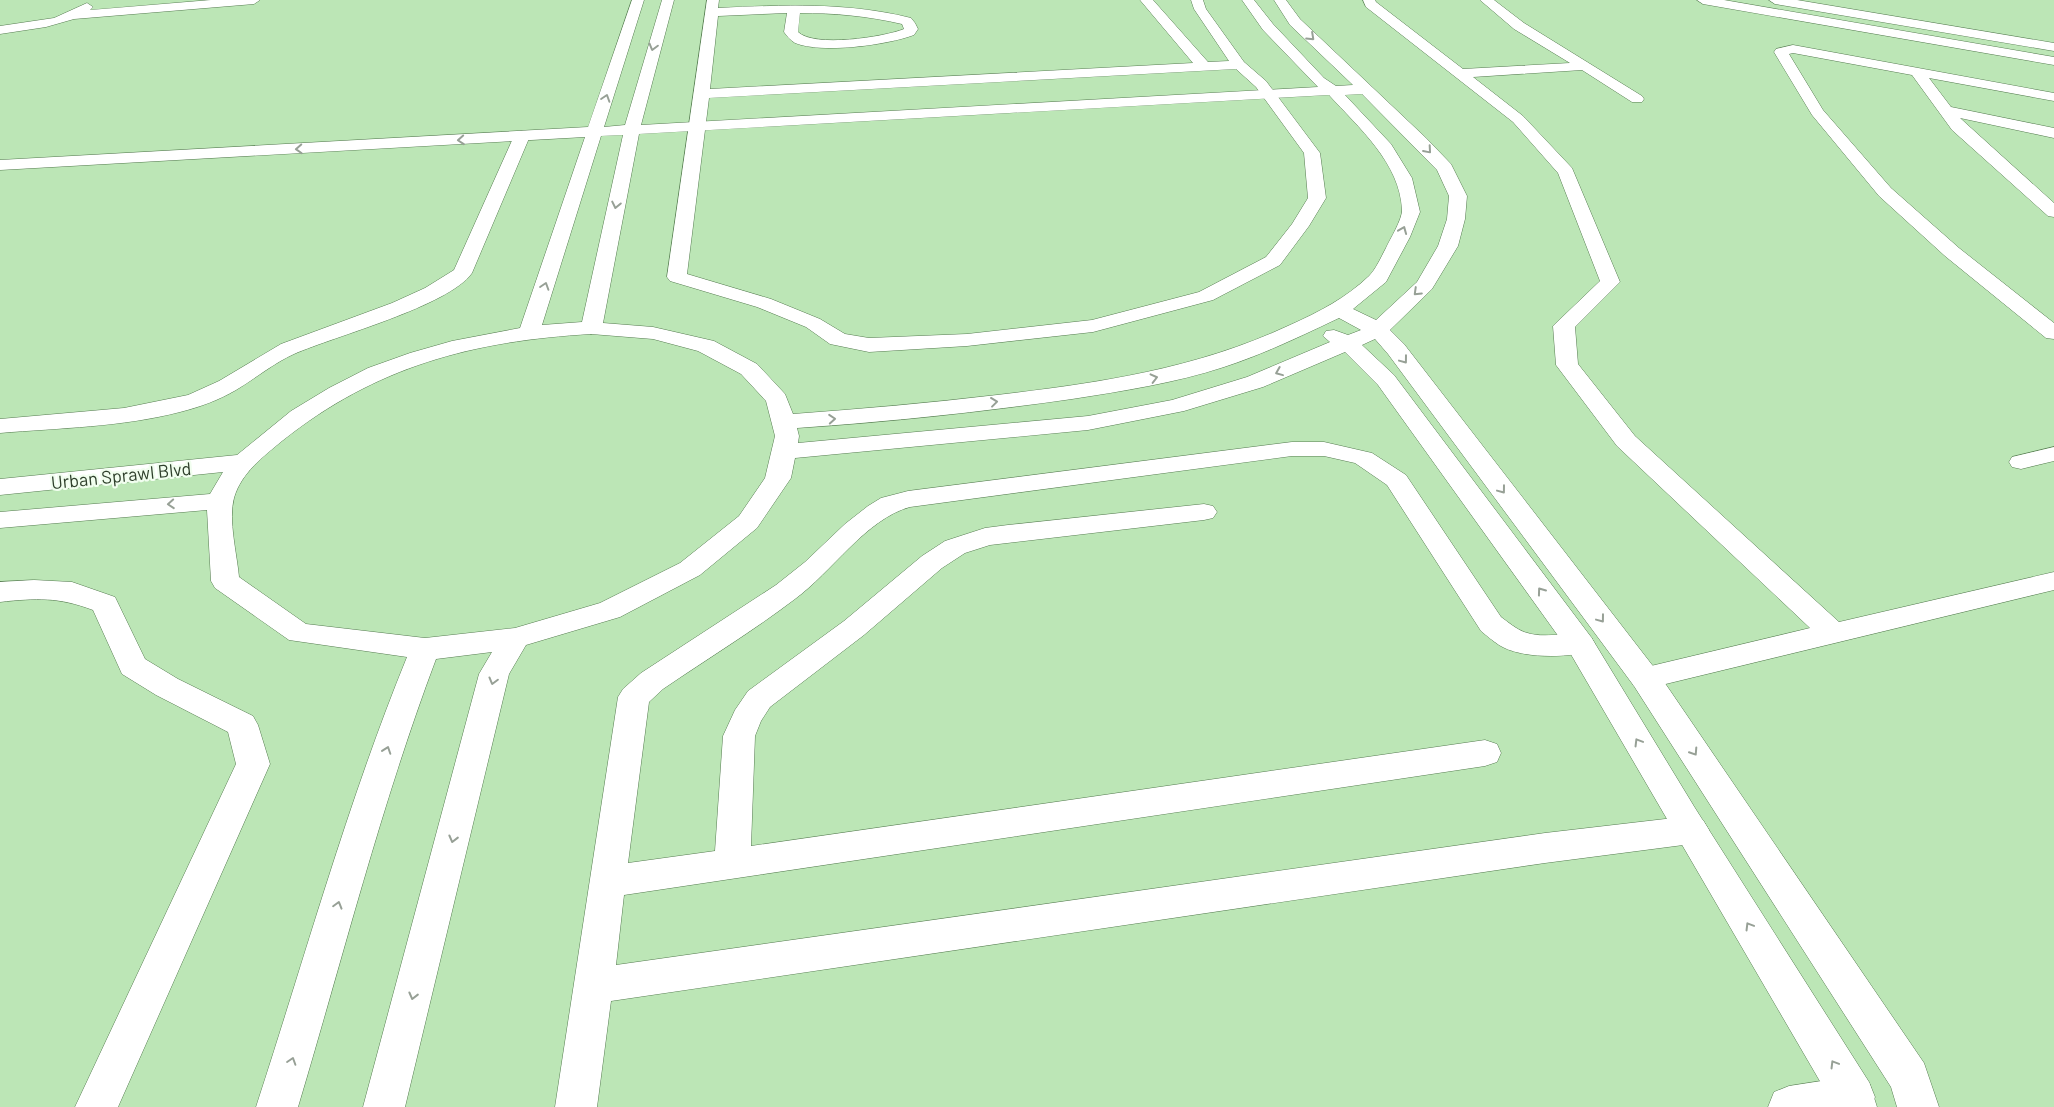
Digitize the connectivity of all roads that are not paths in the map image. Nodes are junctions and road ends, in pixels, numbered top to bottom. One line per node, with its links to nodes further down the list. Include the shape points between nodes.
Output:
1 (148, 0): 14 (street)
2 (254, 0): 18 (street)
3 (638, 0): 37 (street, one-way to 3)
4 (668, 0): 36 (street, one-way to 36)
5 (1146, 0): 25 (street)
6 (1197, 0): 23 (street)
7 (1248, 0): 29 (street, via 1268,28)
8 (1280, 0): 28 (street, one-way to 28, via 1295,22)
9 (1370, 0): 27 (street, via 1370,4)
10 (1486, 0): 24 (street, via 1519,26)
11 (1704, 0): 22 (street)
12 (1775, 0): 21 (street)
13 (1822, 0): 20 (street)
14 (89, 2): 18 (street, via 84,9)
15 (825, 5): 16 (street); 17 (street); 17 (street, via 906,21 911,29 901,36 875,40 802,40 791,32)
16 (712, 6): 17 (street); 31 (street)
17 (794, 8)
18 (70, 16): 19 (street, via 20,27)
19 (3, 35)
20 (2054, 38)
21 (2054, 47)
22 (2054, 60)
23 (1239, 65): 25 (street); 30 (street)
24 (1585, 66): 27 (street); 33 (street)
25 (1204, 67): 31 (street)
26 (1916, 71): 32 (street); 34 (street); 45 (street, via 1793,49 1781,52 1817,112 1885,192 1952,252)
27 (1459, 74): 62 (street, via 1518,119 1566,172 1610,282 1564,326 1567,365 1626,442)
28 (1360, 84): 29 (street); 47 (street, one-way to 47, via 1445,168 1458,196 1456,219 1448,246 1425,285)
29 (1326, 86): 30 (street); 43 (street, one-way to 29, via 1379,278 1410,212 1403,178 1383,144)
30 (1264, 89): 35 (street); 35 (street, via 1312,153 1318,198 1273,261 1206,296 1093,326 967,340 869,345 838,339 813,323 764,303 677,277)
31 (702, 94): 35 (street)
32 (2054, 97)
33 (1637, 99)
34 (1946, 111): 38 (street); 42 (street, via 1958,128)
35 (699, 120): 36 (street)
36 (633, 124): 37 (street); 46 (street, one-way to 46)
37 (597, 126): 39 (street); 40 (street); 48 (street, one-way to 37)
38 (2054, 133)
39 (522, 136): 41 (street, one-way to 41); 51 (street, via 462,273 424,299 276,355 250,373 196,400 136,413)
40 (0, 153)
41 (0, 165)
42 (2054, 212)
43 (1339, 310): 44 (street); 47 (street)
44 (1312, 323): 49 (street); 50 (street, one-way to 44, via 923,410 1142,381 1214,363 1263,346)
45 (2050, 325)
46 (591, 328): 48 (street); 50 (street, via 653,333 706,346 749,368 777,399)
47 (1378, 330): 49 (street); 66 (street, one-way to 66, via 1396,349)
48 (529, 332): 54 (street, via 461,344 394,366 332,395 278,432)
49 (1349, 344): 52 (street, one-way to 52, via 1255,382 1157,410 1078,424); 64 (street, one-way to 49, via 1386,380)
50 (783, 422): 52 (street, via 787,436)
51 (0, 426)
52 (784, 452): 63 (street, via 778,478 748,522 690,569 610,610)
53 (2054, 454): 55 (street)
54 (243, 462): 56 (street, Urban Sprawl Blvd); 57 (street, via 228,479)
55 (2021, 462)
56 (0, 487)
57 (220, 501): 59 (street, one-way to 59); 65 (street, via 225,581 299,633)
58 (1204, 512): 69 (street, via 1008,533 955,547 932,562 854,628 760,699 746,718 738,736)
59 (0, 520)
60 (2054, 581): 62 (street)
61 (0, 592): 73 (street, via 34,589 72,592 105,604 133,666 167,688 242,725 253,764)
62 (1832, 633): 66 (street)
63 (515, 638): 65 (street); 75 (street, one-way to 75, via 494,674)
64 (1580, 644): 68 (street, one-way to 64); 70 (street, via 1530,645 1504,634 1491,624 1397,480 1363,458 1324,449 1292,449 908,499 877,512 786,592 634,697)
65 (425, 649): 74 (street, one-way to 65, via 354,848)
66 (1645, 678): 78 (street, one-way to 78, via 1909,1078)
67 (1485, 753): 69 (street)
68 (1691, 830): 71 (street, via 1544,848); 72 (street, one-way to 68)
69 (732, 864): 70 (street)
70 (608, 882): 71 (street)
71 (593, 986): 76 (street)
72 (1855, 1102): 77 (street)
73 (96, 1107)
74 (277, 1107)
75 (384, 1107)
76 (576, 1107)
77 (1789, 1107)
78 (1918, 1107)

